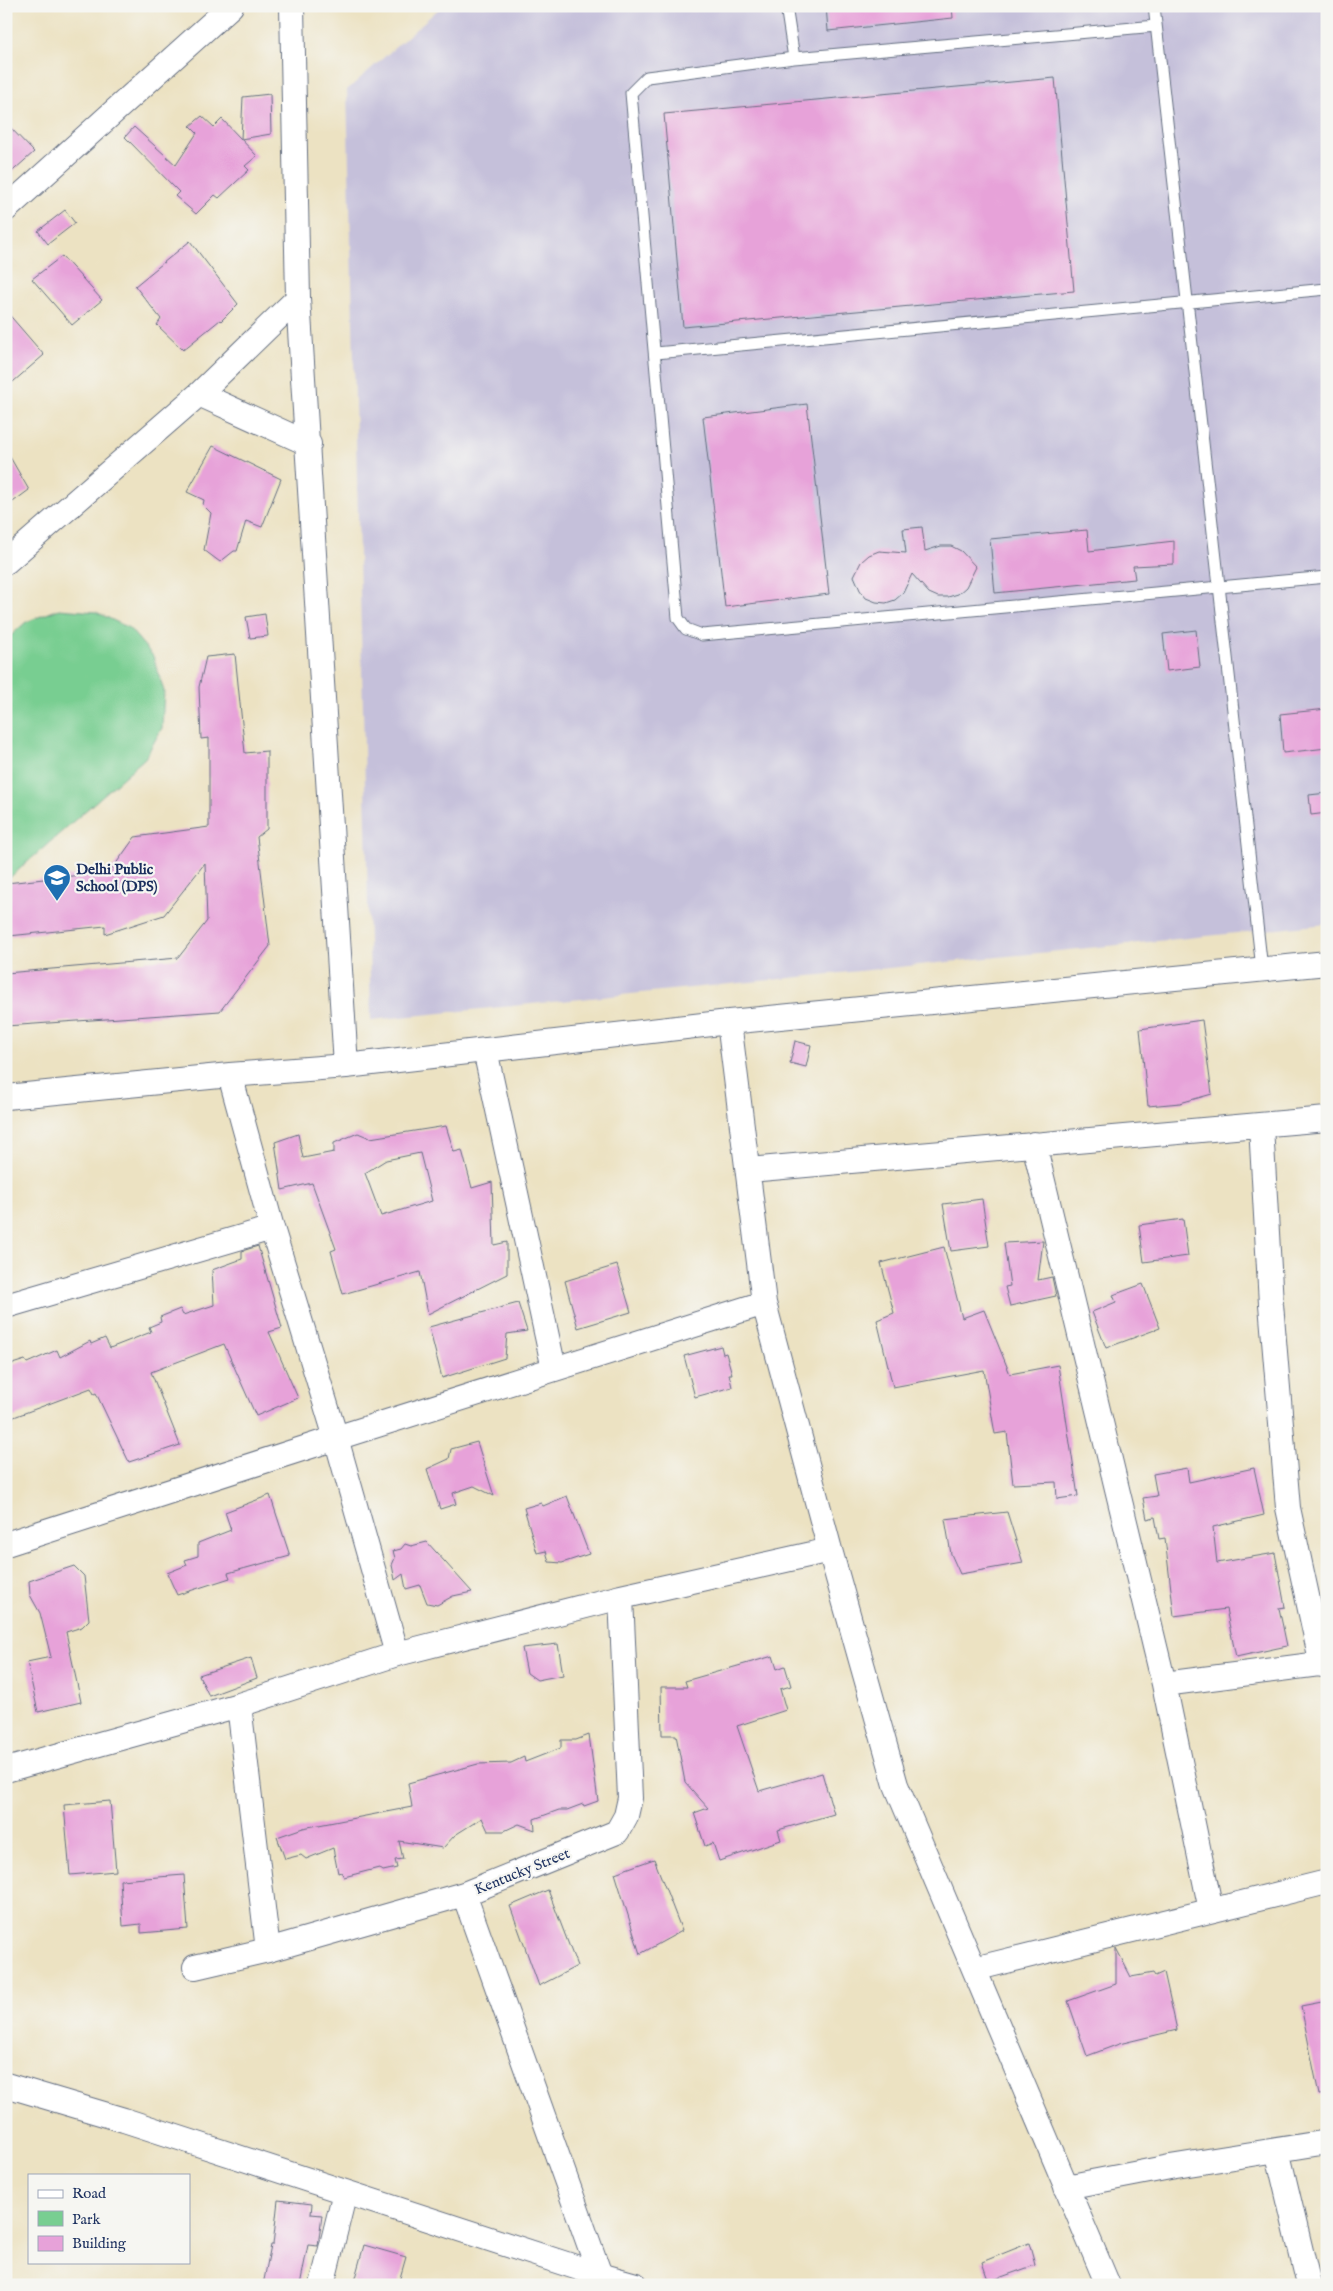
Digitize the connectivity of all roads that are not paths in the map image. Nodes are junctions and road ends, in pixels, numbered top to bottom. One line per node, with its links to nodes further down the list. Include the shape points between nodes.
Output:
1 (231, 6): 7 (street)
2 (292, 6): 9 (street)
3 (786, 6): 6 (lane)
4 (1154, 6): 5 (lane)
5 (1156, 26): 6 (lane); 10 (lane)
6 (794, 58): 11 (lane, via 647,77 631,93)
7 (6, 209)
8 (1327, 289): 10 (lane)
9 (298, 298): 12 (street); 13 (street)
10 (1188, 302): 11 (lane); 16 (lane)
11 (656, 353): 16 (lane, via 678,618 686,629 702,635)
12 (199, 394): 13 (street); 14 (street)
13 (309, 444): 21 (street)
14 (6, 562)
15 (1327, 577): 16 (lane)
16 (1220, 588): 18 (lane)
17 (1327, 963): 18 (street)
18 (1262, 969): 19 (street)
19 (728, 1022): 20 (street); 27 (street)
20 (485, 1050): 21 (street); 31 (street)
21 (346, 1066): 22 (street)
22 (230, 1075): 23 (street); 28 (street)
23 (6, 1097)
24 (1327, 1119): 25 (street)
25 (1261, 1126): 26 (street); 37 (street, via 1271,1304 1288,1508)
26 (1034, 1144): 27 (street); 38 (street)
27 (749, 1170): 29 (street)
28 (272, 1228): 30 (street); 32 (street)
29 (764, 1303): 31 (street); 34 (street)
30 (6, 1306)
31 (554, 1370): 32 (street)
32 (336, 1438): 33 (street); 36 (street)
33 (6, 1544)
34 (830, 1550): 35 (street); 46 (street, via 896,1785)
35 (621, 1597): 36 (street); 42 (street, Kentucky Street, via 630,1798 626,1816 617,1832)
36 (397, 1654): 39 (street)
37 (1324, 1664): 38 (street)
38 (1164, 1684): 43 (street)
39 (239, 1705): 40 (street); 44 (street)
40 (6, 1770)
41 (1327, 1882): 43 (street)
42 (464, 1894): 44 (street, Kentucky Street); 52 (street)
43 (1211, 1910): 46 (street)
44 (268, 1950): 45 (street, Kentucky Street)
45 (195, 1967)
46 (974, 1969): 50 (street)
47 (6, 2085): 51 (street)
48 (1327, 2142): 49 (street)
49 (1277, 2150): 50 (street); 56 (street)
50 (1066, 2187): 55 (street)
51 (345, 2192): 52 (street); 53 (street)
52 (600, 2275): 54 (street)
53 (322, 2285)
54 (636, 2285)
55 (1108, 2285)
56 (1309, 2285)

